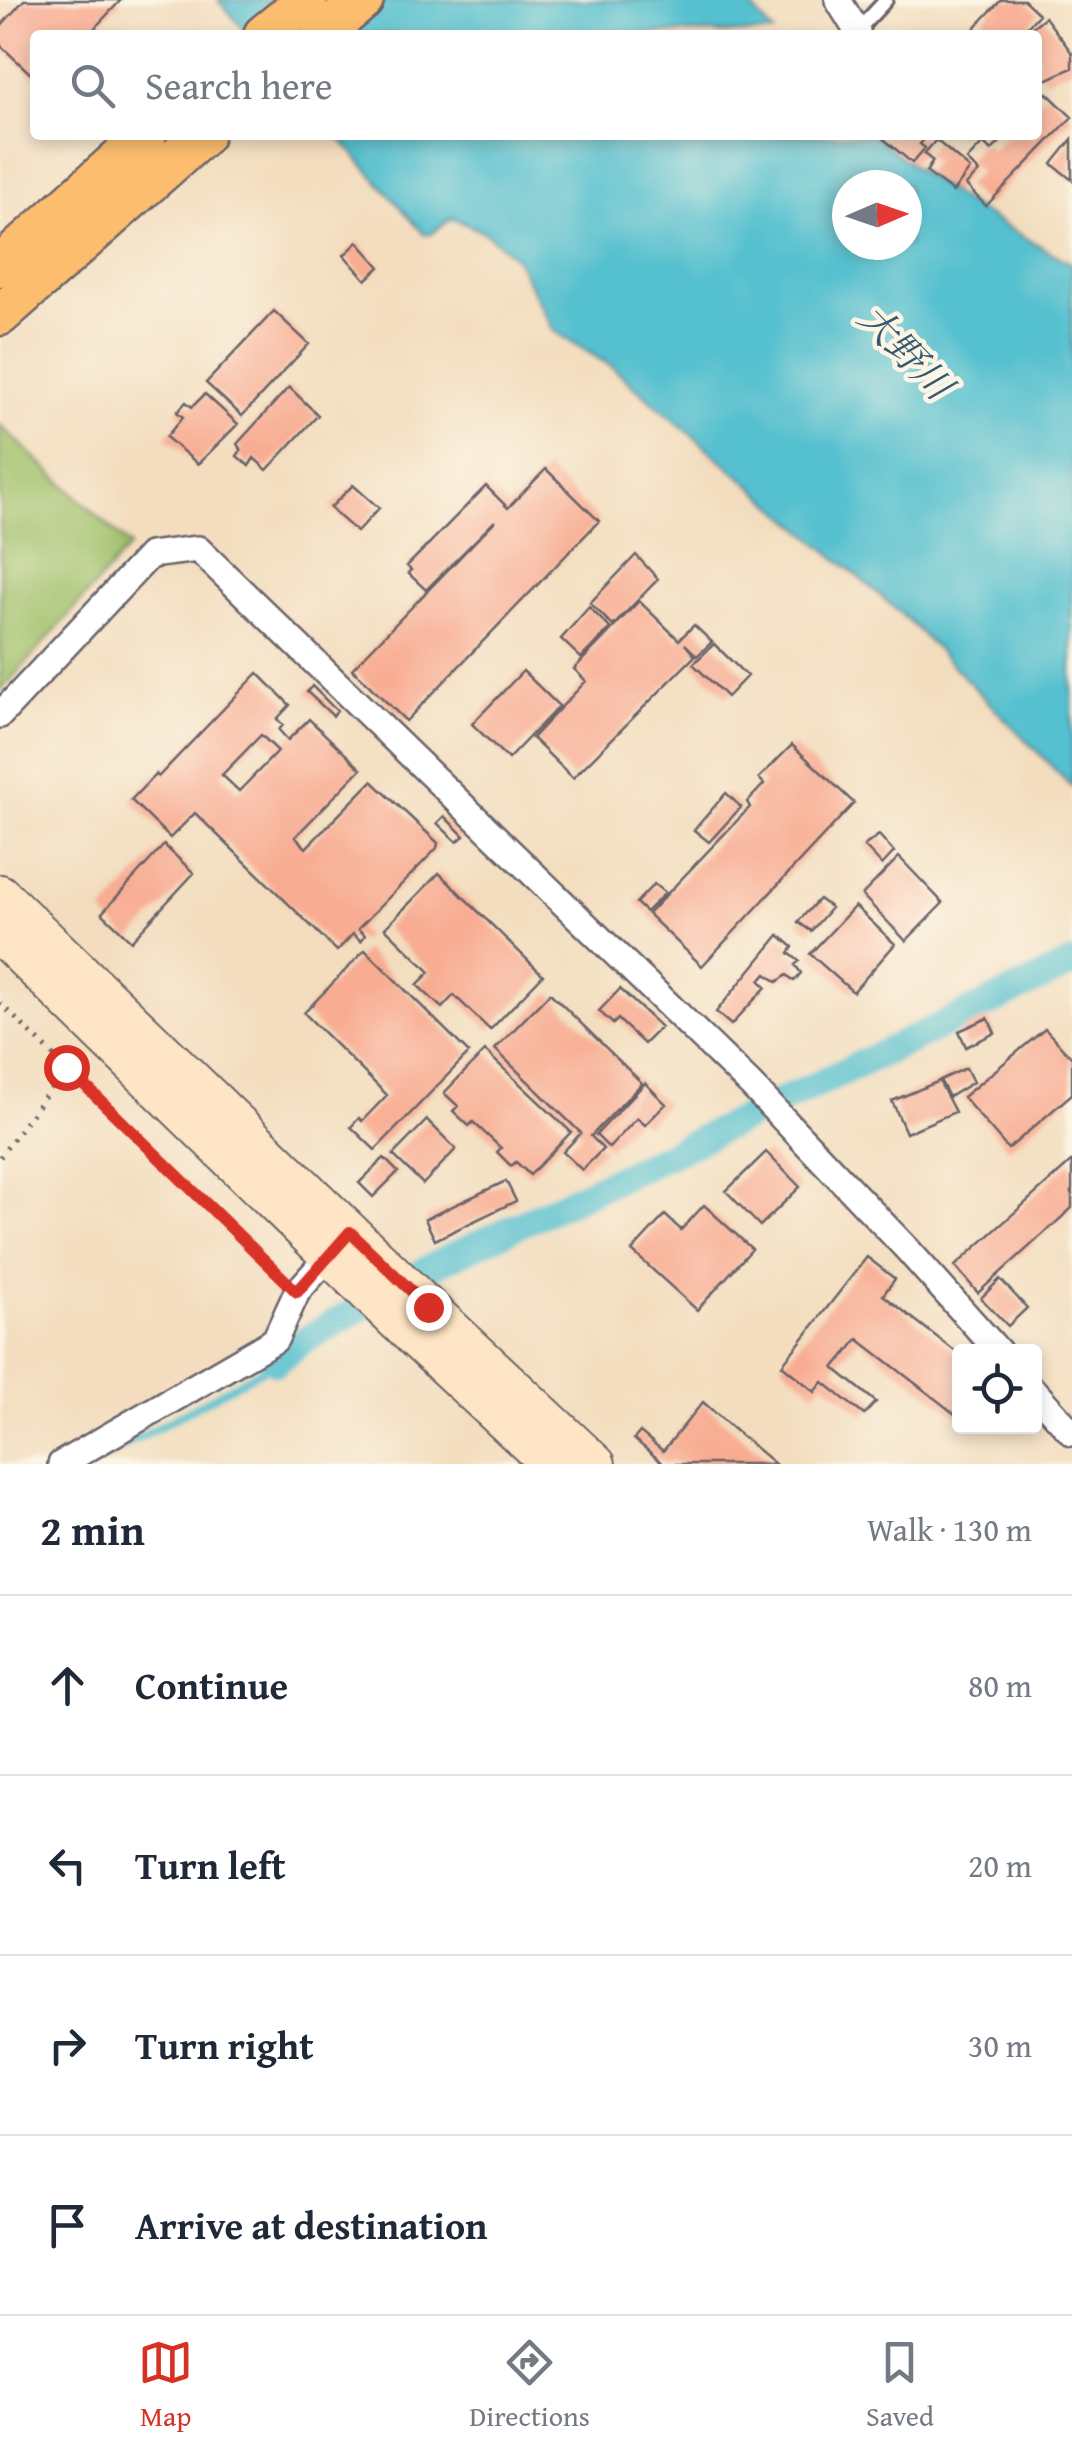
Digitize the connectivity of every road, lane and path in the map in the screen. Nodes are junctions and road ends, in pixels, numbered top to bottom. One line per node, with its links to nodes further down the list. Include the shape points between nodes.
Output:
1 (307, 0): 5 (main road)
2 (363, 0): 6 (main road)
3 (838, 0): 7 (street)
4 (886, 0): 8 (lane)
5 (270, 30)
6 (327, 30)
7 (853, 30)
8 (858, 30)
9 (142, 140): 11 (main road)
10 (197, 140): 11 (main road)
11 (7, 292)
12 (0, 715): 21 (street, via 150,555 198,549 796,1130)
13 (0, 894): 18 (street)
14 (0, 935): 18 (street)
15 (0, 1003): 16 (path)
16 (66, 1067): 17 (path); 19 (path)
17 (0, 1157)
18 (343, 1254): 19 (street); 20 (street); 20 (street, via 386,1265)
19 (297, 1292): 24 (street, via 275,1340)
20 (410, 1312): 25 (street); 26 (street)
21 (992, 1344)
22 (1042, 1401): 23 (street)
23 (1072, 1433)
24 (61, 1464)
25 (550, 1464)
26 (596, 1464)

